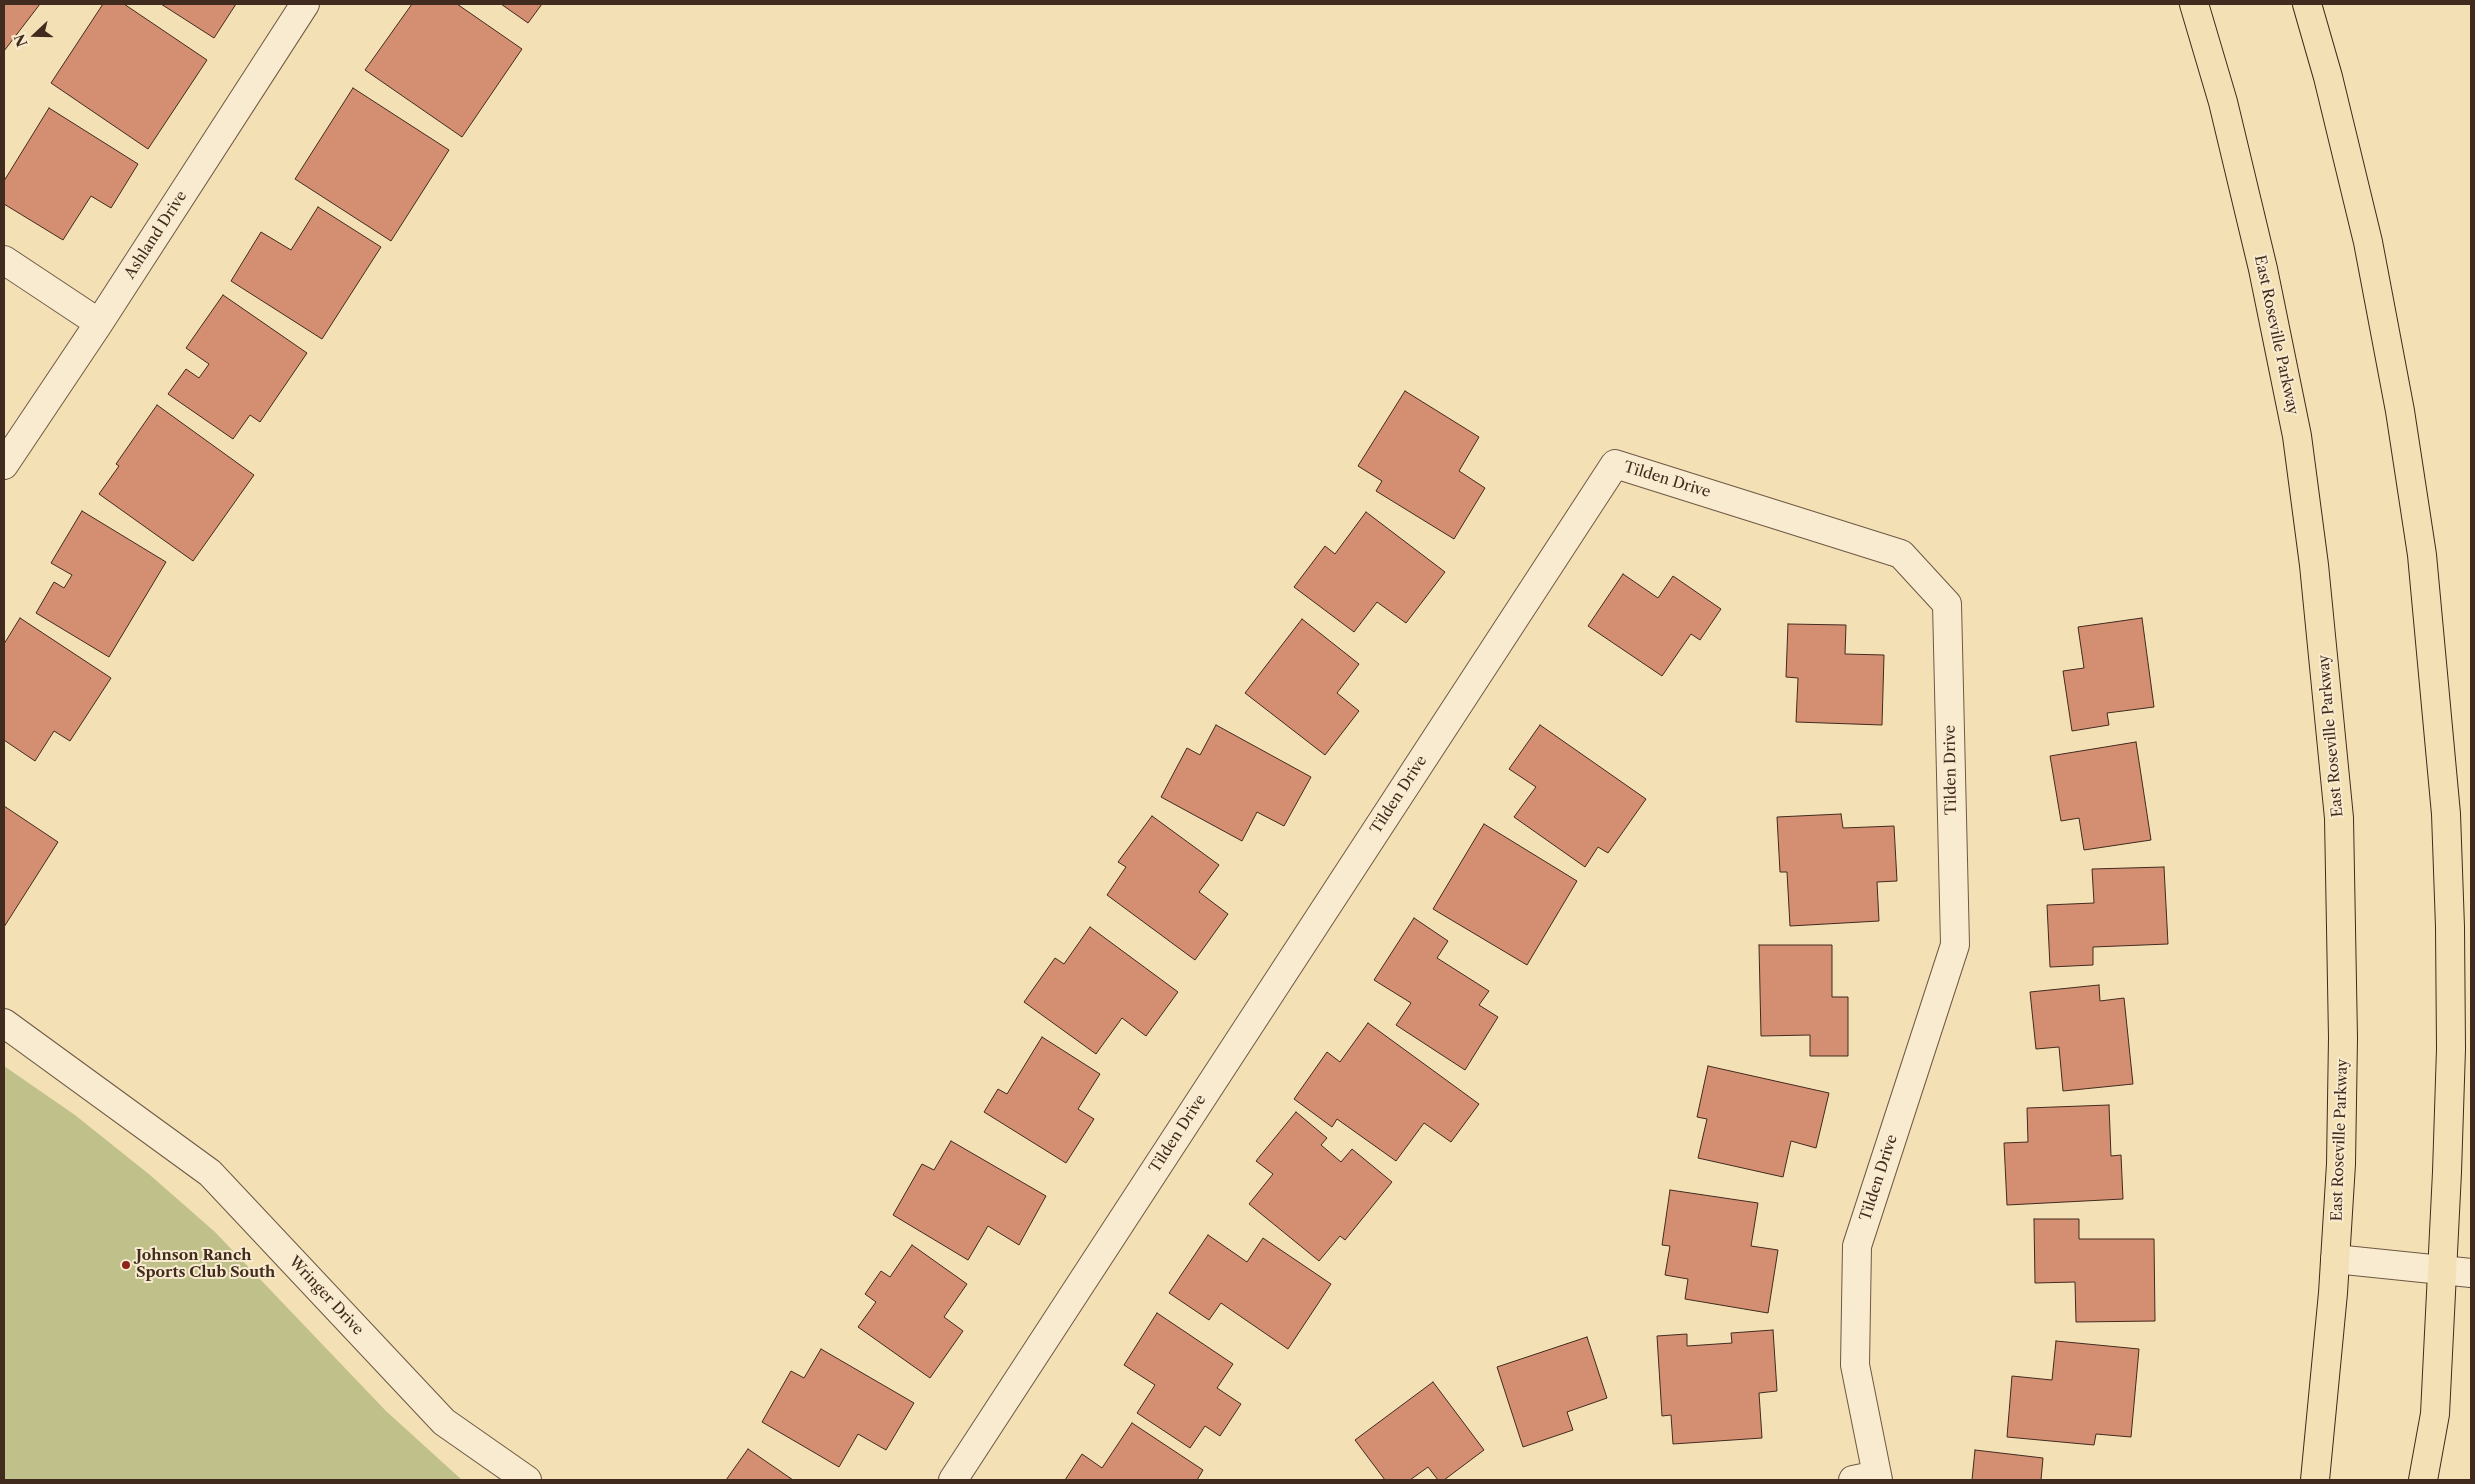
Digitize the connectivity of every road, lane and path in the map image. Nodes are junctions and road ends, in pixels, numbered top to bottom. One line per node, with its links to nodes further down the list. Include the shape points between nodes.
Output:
1 (305, 4): 5 (street, Ashland Drive)
2 (2194, 4): 8 (main road, East Roseville Parkway, via 2223,102 2264,269 2297,436 2315,575 2339,818 2344,1038 2341,1164)
3 (2307, 4): 9 (main road, via 2368,242 2400,411 2422,555 2446,814 2450,927 2451,1049)
4 (4, 260): 5 (street)
5 (99, 324): 6 (street, Ashland Drive)
6 (4, 464)
7 (4, 1023): 12 (street, Wringer Drive, via 210,1173 444,1422)
8 (2334, 1259): 9 (street); 14 (main road, East Roseville Parkway)
9 (2443, 1270): 10 (street); 15 (main road, via 2435,1414)
10 (2471, 1273)
11 (1869, 1479): 13 (street, Tilden Drive, via 1855,1365 1857,1246 1955,945 1947,604 1901,554 1615,464)
12 (527, 1480)
13 (953, 1480)
14 (2315, 1480)
15 (2423, 1480)

